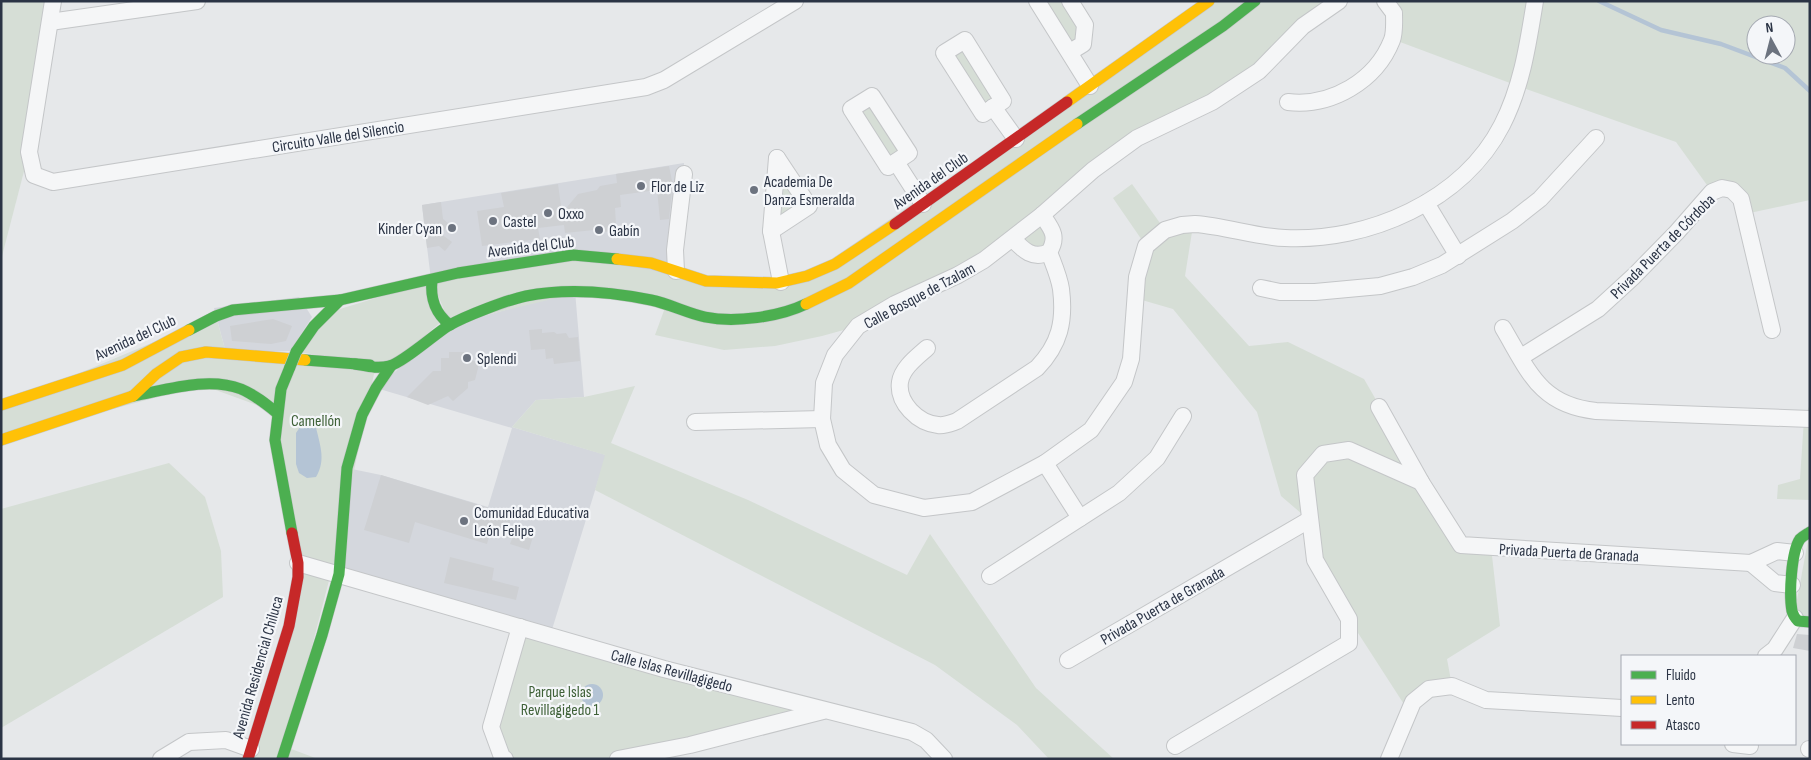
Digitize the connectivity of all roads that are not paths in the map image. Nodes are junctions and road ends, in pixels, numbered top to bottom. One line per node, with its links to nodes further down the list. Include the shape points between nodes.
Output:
1 (53, 1): 11 (street, Circuito Valle del Silencio)
2 (197, 1): 11 (street)
3 (795, 1): 11 (street, Circuito Valle del Silencio, via 664,80 646,87 53,182 34,175 29,152)
4 (1037, 1): 12 (street)
5 (1070, 1): 12 (street, via 1085,26 1084,44)
6 (1209, 1): 13 (street, Avenida del Club)
7 (1255, 1): 16 (street, Avenida del Club, via 1223,26)
8 (1340, 1): 23 (street, Calle Bosque de Tzalam, via 1303,26 1259,71 1212,102 1137,138 1093,170)
9 (1385, 1): 14 (street, via 1394,13 1392,39 1371,73 1334,97 1309,103)
10 (1535, 1): 21 (street, Calle Bosque de Tzalam, via 1518,86 1502,127 1473,166)
11 (50, 22)
12 (1070, 52): 13 (street)
13 (1090, 86): 16 (street, Avenida del Club)
14 (1288, 102)
15 (993, 107): 18 (street)
16 (1059, 122): 18 (street, Avenida del Club); 29 (street, Avenida del Club)
17 (1596, 138): 27 (street, via 1540,199)
18 (1016, 139): 22 (street, Avenida del Club)
19 (896, 162): 22 (street)
20 (684, 174): 28 (street, via 675,250)
21 (1426, 203): 27 (street); 52 (street, Calle Bosque de Tzalam, via 1383,223 1318,238 1284,238 1195,224 1165,230 1146,246 1137,277 1131,359 1124,382 1091,430)
22 (924, 204): 29 (street, Avenida del Club)
23 (1042, 215): 25 (street, Calle Bosque de Tzalam); 26 (street, via 1052,229 1053,242)
24 (771, 231): 31 (street)
25 (1013, 239): 26 (street, via 1033,255); 49 (street, Calle Bosque de Tzalam, via 958,275 895,304 858,326 832,362 824,383)
26 (1049, 252): 40 (street, via 1061,288 1061,326 1058,337 1037,368 958,421 938,425 918,417 905,404 901,392 900,382 904,373)
27 (1458, 256): 32 (street, via 1413,277 1380,286 1314,292 1280,292)
28 (676, 271): 30 (street, Avenida del Club, via 651,263 573,255 485,268); 31 (street, Avenida del Club, via 706,281)
29 (842, 274): 31 (street, Avenida del Club, via 807,276); 36 (street, Avenida del Club, via 797,308 753,318 706,317 652,300 575,291 526,296 487,308)
30 (432, 280): 33 (street, Avenida del Club); 36 (street, via 434,306)
31 (781, 282)
32 (1261, 288)
33 (340, 300): 34 (street, Avenida del Club); 35 (street); 37 (street, Avenida Residencial Chiluca)
34 (301, 304): 35 (street); 44 (street, Avenida del Club, via 233,310 123,365)
35 (323, 308): 37 (street, Avenida Residencial Chiluca)
36 (450, 325): 42 (street, Avenida del Club)
37 (314, 326): 46 (street, Avenida Residencial Chiluca, bridge, via 296,352 281,389)
38 (1503, 328): 41 (street)
39 (1772, 330): 41 (street, Privada Puerta de Córdoba, via 1741,199 1732,190 1722,188 1712,192 1671,239 1598,309)
40 (927, 348)
41 (1521, 357): 48 (street, via 1542,389 1554,399 1582,410)
42 (391, 366): 43 (street, via 206,352 181,357 156,374); 60 (street, via 380,376 362,415 347,468)
43 (133, 396): 46 (street, via 202,385 234,387 255,396); 51 (street)
44 (1, 405)
45 (1379, 407): 53 (street, Privada Puerta de Granada)
46 (277, 413): 58 (street, Avenida Residencial Chiluca, via 275,440)
47 (1183, 416): 54 (street, via 1157,458 1119,492)
48 (1810, 419)
49 (822, 420): 50 (street); 52 (street, Calle Bosque de Tzalam, via 828,445 843,470 874,494 924,508 972,502)
50 (695, 422)
51 (1, 440)
52 (1045, 463): 54 (street)
53 (1421, 482): 55 (street, via 1349,450 1323,454 1305,475); 59 (street, Privada Puerta de Granada, via 1460,545)
54 (1080, 518): 61 (street)
55 (1309, 520): 66 (street, Privada Puerta de Granada); 70 (street, via 1315,560 1349,619 1349,643)
56 (1810, 532): 57 (street, via 1800,540)
57 (1795, 553): 59 (street, Privada Puerta de Granada, via 1777,551); 62 (street)
58 (298, 563): 60 (street, Calle Islas Revillagigedo); 72 (street, Avenida Residencial Chiluca, via 288,626)
59 (1751, 563): 62 (street, via 1775,583)
60 (339, 574): 64 (street, Calle Islas Revillagigedo); 74 (street)
61 (990, 576)
62 (1792, 585): 63 (street, via 1792,612)
63 (1802, 620): 65 (street)
64 (520, 627): 68 (street, Calle Islas Revillagigedo, via 664,669); 75 (street, via 491,727)
65 (1767, 655)
66 (1068, 660)
67 (1621, 708): 78 (street, via 1486,700 1452,686 1429,689 1413,702)
68 (825, 710): 76 (street, Calle Islas Revillagigedo, via 690,745); 77 (street, Calle Islas Revillagigedo, via 912,732 926,740)
69 (1742, 745): 71 (street)
70 (1175, 746)
71 (1750, 746)
72 (250, 754): 73 (street, via 226,740 189,742)
73 (161, 759)
74 (282, 759)
75 (505, 759)
76 (618, 759)
77 (944, 759)
78 (1389, 759)

